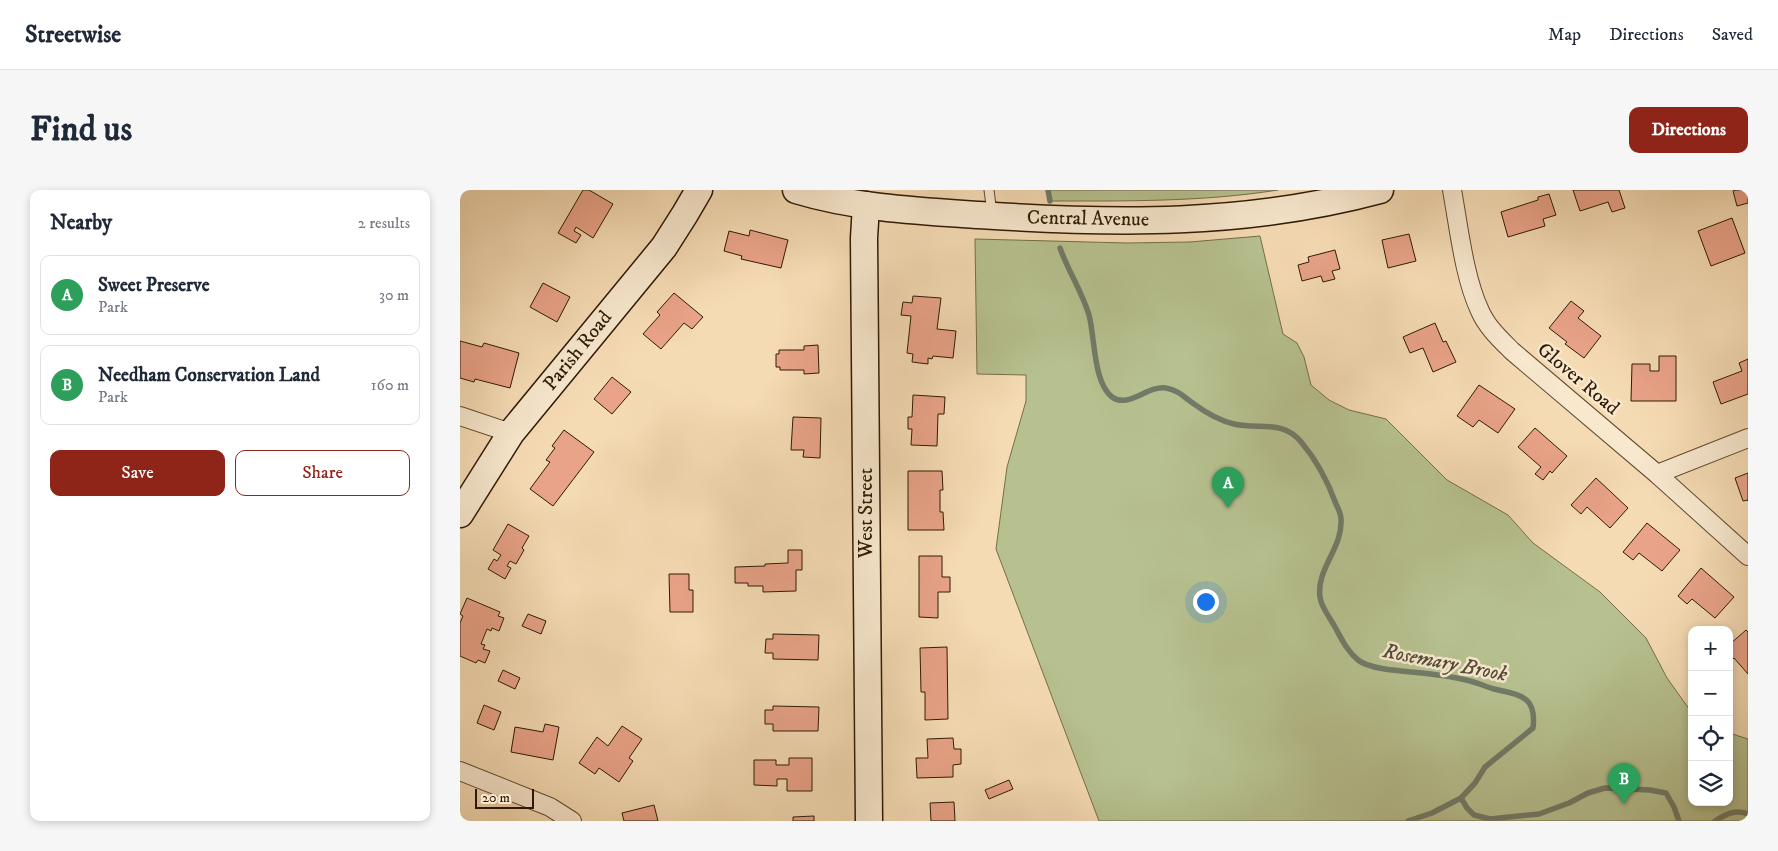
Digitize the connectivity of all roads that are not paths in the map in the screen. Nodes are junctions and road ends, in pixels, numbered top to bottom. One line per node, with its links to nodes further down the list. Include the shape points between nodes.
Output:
1 (699, 190): 9 (street, Parish Road, via 664,247)
2 (989, 190): 7 (lane)
3 (1380, 190): 7 (street, Central Avenue, via 1309,206 1190,220)
4 (1452, 190): 11 (street, Glover Road, via 1469,278 1480,312 1494,332 1512,351)
5 (804, 191): 6 (street, Central Avenue)
6 (866, 205): 7 (street, Central Avenue); 16 (street, West Street)
7 (992, 216)
8 (460, 416): 9 (street)
9 (512, 433): 12 (street, Parish Road)
10 (1748, 438): 11 (street)
11 (1657, 474): 13 (street, Glover Road)
12 (460, 514)
13 (1748, 556)
14 (460, 770): 15 (street, via 550,807)
15 (572, 821)
16 (868, 821)

